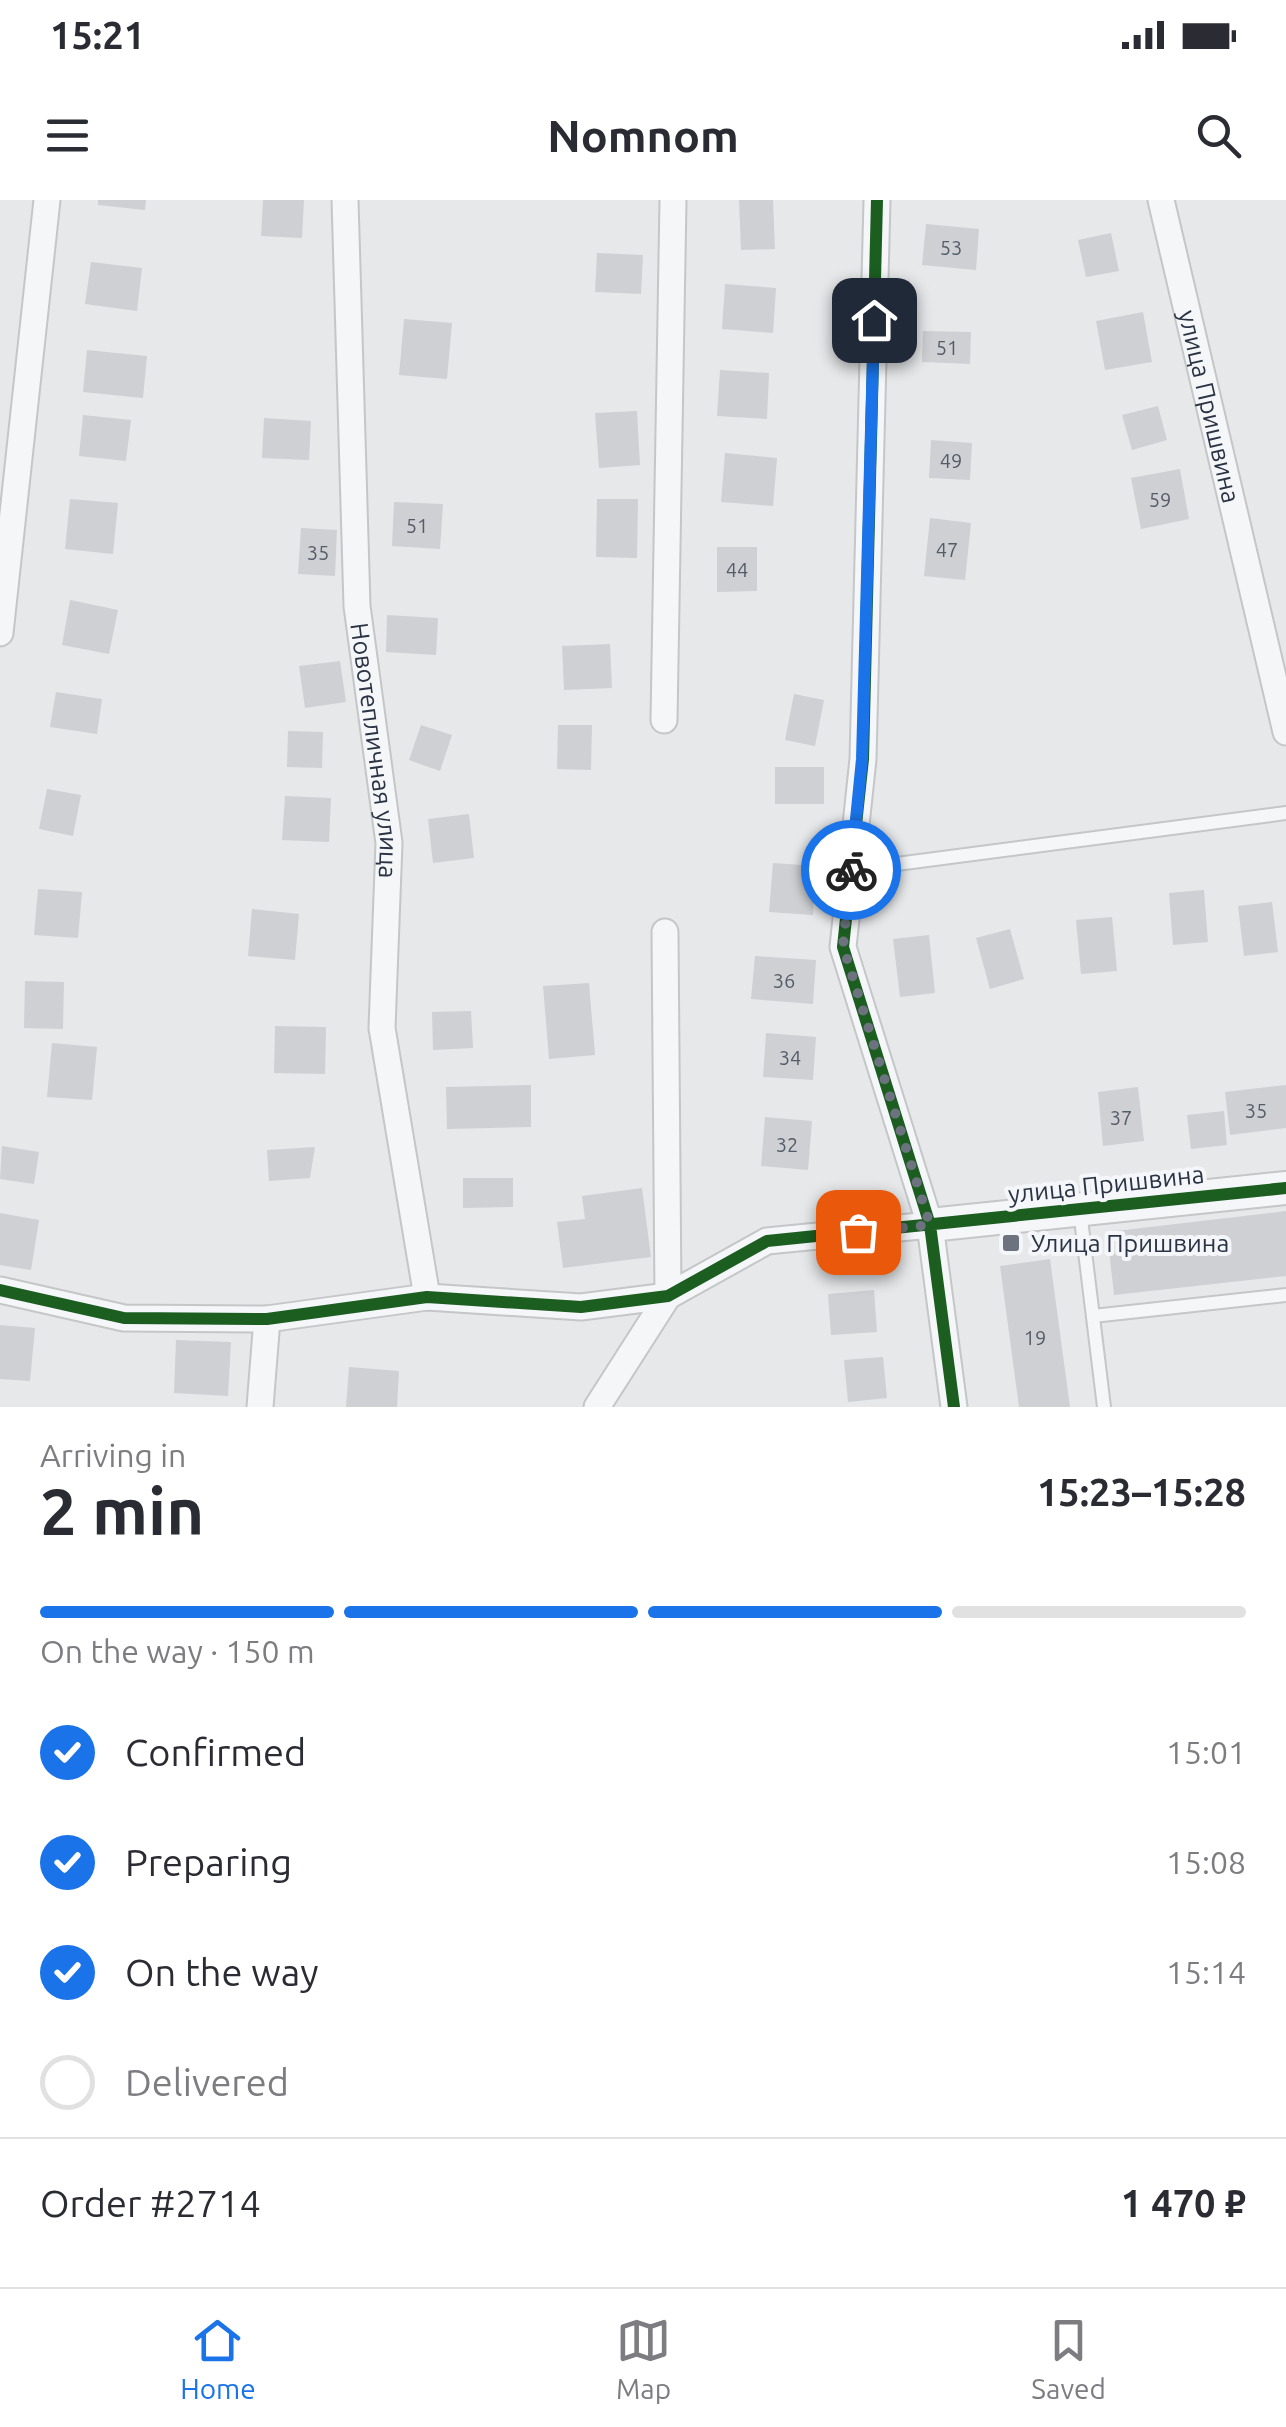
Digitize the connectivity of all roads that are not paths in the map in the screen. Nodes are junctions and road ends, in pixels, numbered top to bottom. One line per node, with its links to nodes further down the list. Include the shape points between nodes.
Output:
1 (47, 200): 6 (street)
2 (345, 200): 18 (street, Новотепличная улица, via 357,606 389,844 382,1028)
3 (672, 200): 7 (street)
4 (877, 200): 10 (street, via 862,759)
5 (1161, 200): 8 (street, улица Пришвина)
6 (0, 633)
7 (664, 720)
8 (1286, 732)
9 (1286, 813): 10 (lane)
10 (851, 870): 14 (street, via 843,946)
11 (664, 932): 17 (street)
12 (1286, 1188): 13 (street, улица Пришвина)
13 (1080, 1209): 14 (street, улица Пришвина); 19 (lane)
14 (930, 1225): 17 (street, улица Пришвина, via 768,1242); 23 (street)
15 (0, 1290): 20 (street, улица Пришвина, via 124,1318)
16 (1286, 1295): 19 (lane)
17 (668, 1296): 18 (street, улица Пришвина, via 580,1307); 22 (street)
18 (427, 1297): 20 (street, улица Пришвина)
19 (1093, 1316): 24 (lane)
20 (268, 1319): 21 (street)
21 (260, 1407)
22 (597, 1407)
23 (954, 1407)
24 (1104, 1407)

